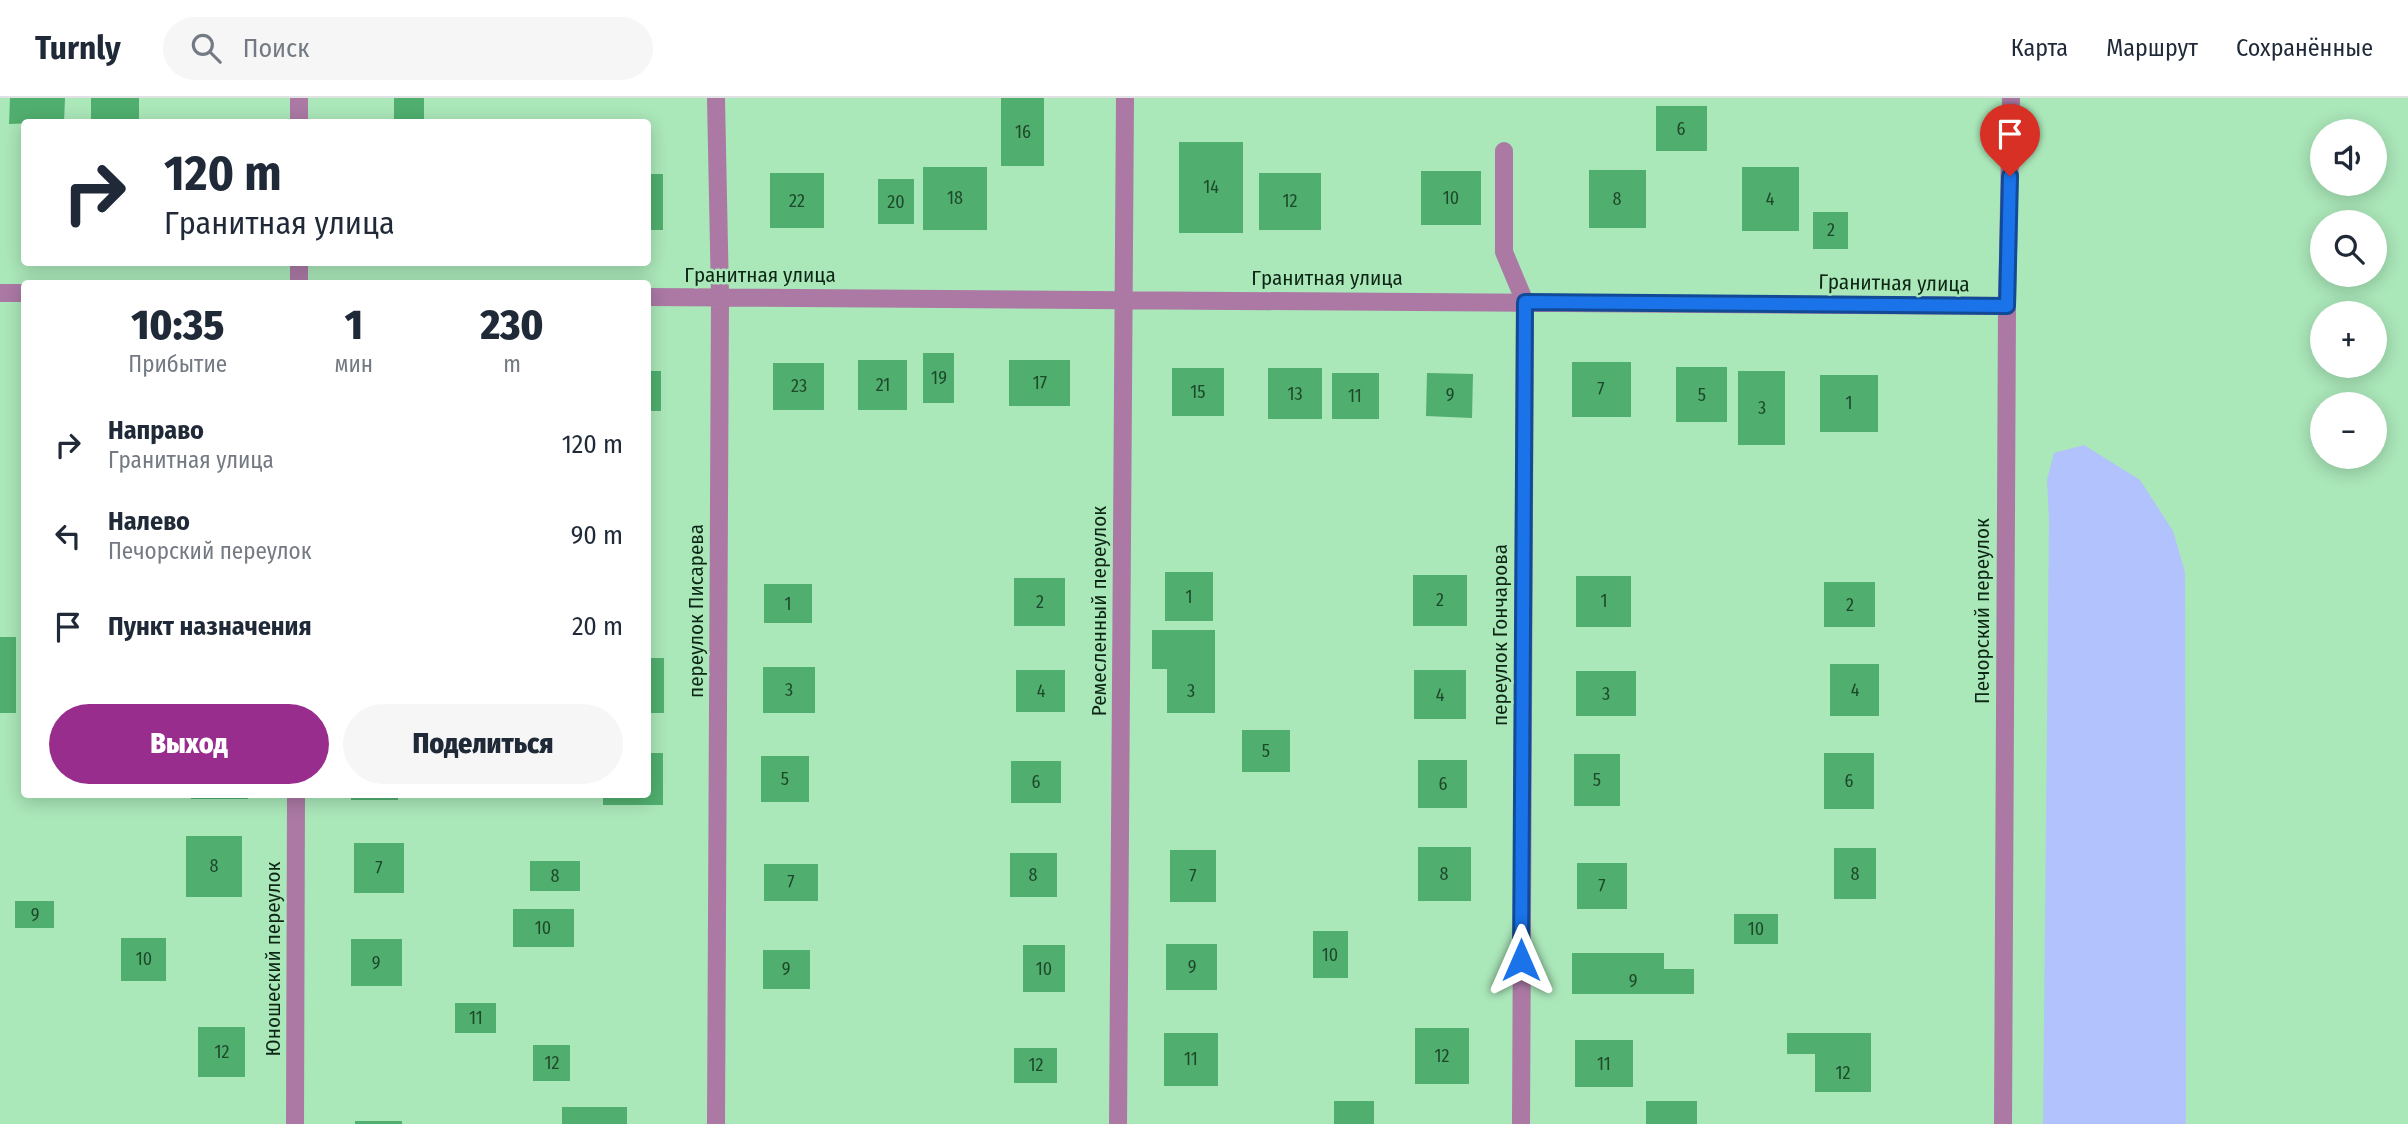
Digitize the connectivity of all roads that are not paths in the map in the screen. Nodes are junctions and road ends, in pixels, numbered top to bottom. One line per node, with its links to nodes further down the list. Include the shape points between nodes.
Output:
1 (299, 98): 5 (street)
2 (716, 98): 10 (street, переулок Писарева)
3 (1125, 98): 11 (street, Ремесленный переулок)
4 (2011, 98): 13 (street, Печорский переулок)
5 (299, 119)
6 (1504, 151): 12 (street, переулок Гончарова, via 1504,252)
7 (0, 293): 8 (street)
8 (21, 293)
9 (651, 297): 10 (street, Гранитная улица)
10 (720, 298): 11 (street, Гранитная улица); 16 (street, переулок Писарева)
11 (1124, 300): 12 (street, Гранитная улица); 17 (street, Ремесленный переулок)
12 (1525, 302): 13 (street, Гранитная улица); 18 (street, переулок Гончарова)
13 (2007, 306): 19 (street, Печорский переулок)
14 (296, 798): 15 (street, Юношеский переулок)
15 (295, 1124)
16 (716, 1124)
17 (1118, 1124)
18 (1521, 1124)
19 (2003, 1124)

